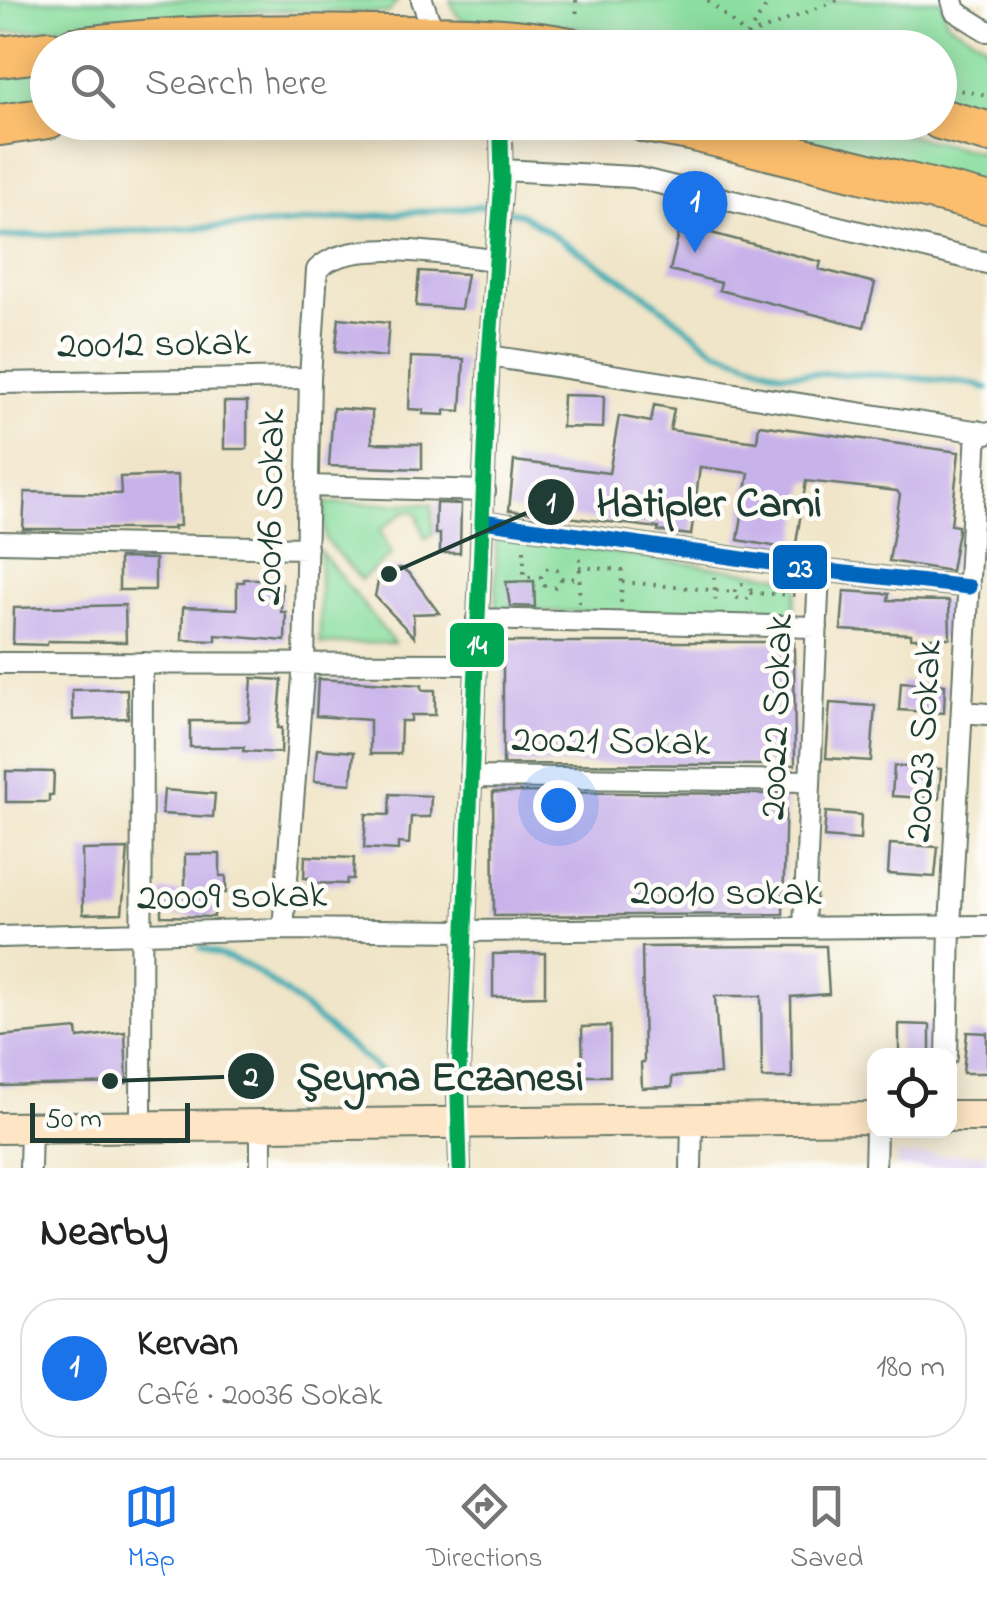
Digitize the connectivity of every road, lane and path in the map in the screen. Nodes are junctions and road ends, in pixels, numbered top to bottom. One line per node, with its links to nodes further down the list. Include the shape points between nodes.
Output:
1 (576, 0): 8 (path)
2 (708, 0): 9 (path)
3 (770, 0): 10 (path)
4 (838, 0): 11 (path)
5 (954, 6): 12 (street)
6 (437, 27): 7 (highway)
7 (370, 30)
8 (574, 30)
9 (740, 30)
10 (751, 30)
11 (762, 30)
12 (987, 31)
13 (30, 53): 14 (highway)
14 (0, 57)
15 (957, 90): 16 (path)
16 (987, 96)
17 (30, 121): 19 (highway)
18 (957, 124): 20 (highway)
19 (0, 125)
20 (987, 132)
21 (501, 140): 23 (street)
22 (731, 140): 24 (highway)
23 (502, 175): 25 (street); 26 (street, via 634,177)
24 (987, 203)
25 (494, 260): 27 (street); 28 (street, 20016 Sokak, via 408,250 324,262 316,270)
26 (987, 263)
27 (489, 356): 30 (street); 32 (street)
28 (310, 378): 29 (street, 20012 sokak); 31 (street, 20016 Sokak)
29 (0, 383)
30 (982, 432): 47 (street, 20023 Sokak)
31 (308, 486): 32 (street); 36 (street, 20016 Sokak)
32 (484, 491): 33 (street)
33 (483, 520): 42 (street); 55 (street)
34 (525, 540): 43 (path, via 524,577)
35 (0, 542): 36 (street)
36 (307, 548): 59 (street, 20016 Sokak)
37 (580, 548): 39 (path)
38 (552, 556): 41 (path)
39 (580, 567): 45 (path); 46 (path, via 622,570)
40 (713, 567): 48 (path)
41 (551, 568): 43 (path); 44 (path)
42 (819, 570): 47 (street); 56 (street, 20022 Sokak)
43 (540, 577): 44 (path, via 551,589)
44 (561, 578): 45 (path)
45 (579, 579): 52 (path)
46 (622, 582): 48 (path); 53 (path)
47 (969, 587): 61 (street, 20023 Sokak)
48 (715, 590): 49 (path); 54 (path)
49 (734, 592): 50 (path, via 743,600); 50 (path, via 744,584)
50 (750, 593): 51 (path)
51 (796, 595)
52 (578, 612)
53 (621, 613)
54 (716, 615)
55 (478, 619): 56 (street); 60 (street)
56 (816, 627): 64 (street, 20022 Sokak)
57 (0, 663): 58 (street)
58 (142, 663): 59 (street); 70 (street)
59 (304, 664): 60 (street); 68 (street, 20016 Sokak)
60 (476, 664): 63 (street)
61 (962, 712): 62 (street); 66 (street, 20023 Sokak)
62 (987, 714)
63 (472, 777): 64 (street, 20021 Sokak); 69 (street)
64 (810, 781): 67 (street, 20022 Sokak)
65 (987, 926): 66 (street, 20010 sokak)
66 (950, 927): 67 (street, 20010 sokak); 72 (street, 20023 Sokak)
67 (804, 928): 69 (street, 20010 sokak)
68 (284, 929): 69 (street, 20009 sokak); 70 (street, 20009 sokak)
69 (465, 931): 77 (street)
70 (141, 935): 71 (street, 20009 sokak); 80 (street)
71 (0, 937)
72 (947, 1048)
73 (957, 1116): 74 (main road)
74 (987, 1116)
75 (867, 1118): 76 (main road)
76 (692, 1120): 77 (main road); 86 (street)
77 (458, 1122): 78 (main road); 85 (street)
78 (260, 1125): 80 (main road); 84 (street)
79 (31, 1127): 80 (main road); 81 (main road); 83 (street)
80 (140, 1127)
81 (0, 1128)
82 (876, 1138): 87 (street)
83 (30, 1168)
84 (261, 1168)
85 (460, 1168)
86 (690, 1168)
87 (875, 1168)

